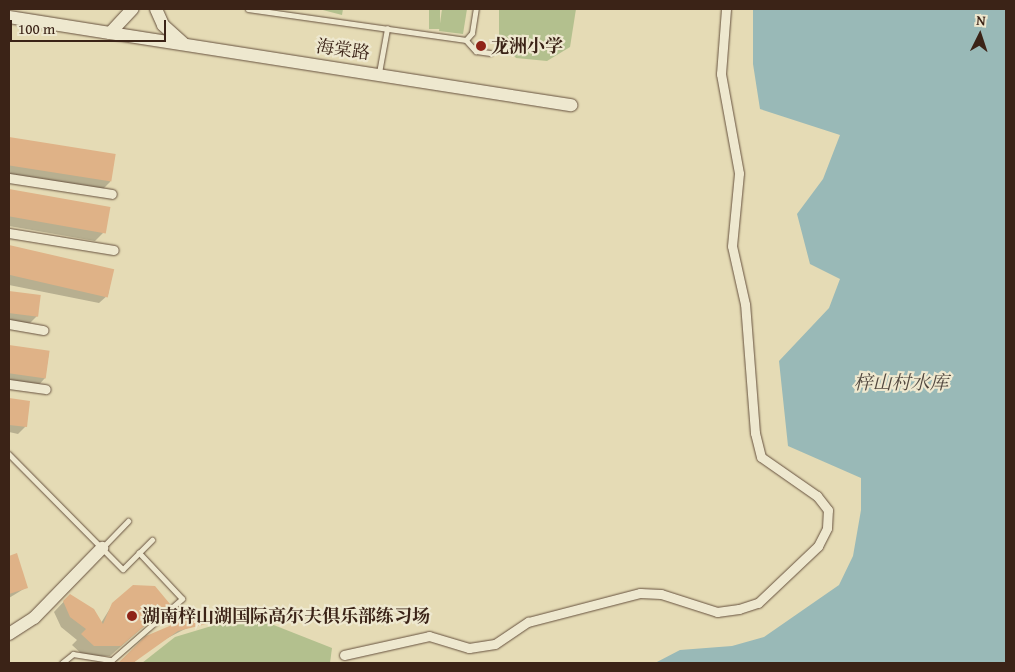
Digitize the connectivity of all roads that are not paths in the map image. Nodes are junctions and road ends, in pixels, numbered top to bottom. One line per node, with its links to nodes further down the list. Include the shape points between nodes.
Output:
1 (132, 9): 8 (street)
2 (156, 9): 10 (street, via 163,25)
3 (248, 9): 7 (lane)
4 (476, 9): 9 (lane, via 472,33)
5 (726, 9): 28 (street, via 721,74 738,173 732,246 745,304 755,433 760,457 817,496 828,510 827,528 818,546 758,603 739,609 717,612 661,594 640,593 528,622 494,644 469,648 429,636)
6 (9, 17): 8 (street, 海棠路)
7 (387, 29): 9 (lane); 12 (lane)
8 (110, 33): 10 (street, 海棠路)
9 (466, 40): 11 (lane, via 476,51)
10 (184, 44): 12 (street, 海棠路)
11 (490, 53)
12 (378, 73): 13 (street, 海棠路)
13 (571, 105)
14 (9, 178): 15 (street)
15 (112, 194)
16 (9, 232): 17 (street)
17 (114, 250)
18 (9, 324): 19 (street)
19 (43, 330)
20 (9, 384): 21 (street)
21 (46, 389)
22 (9, 454): 25 (lane)
23 (128, 521): 25 (lane)
24 (152, 540): 26 (lane)
25 (102, 548): 26 (lane, via 123,569); 27 (street, via 34,618)
26 (139, 553): 29 (lane, via 182,599 112,660 73,654)
27 (9, 634)
28 (344, 655)
29 (62, 663)

